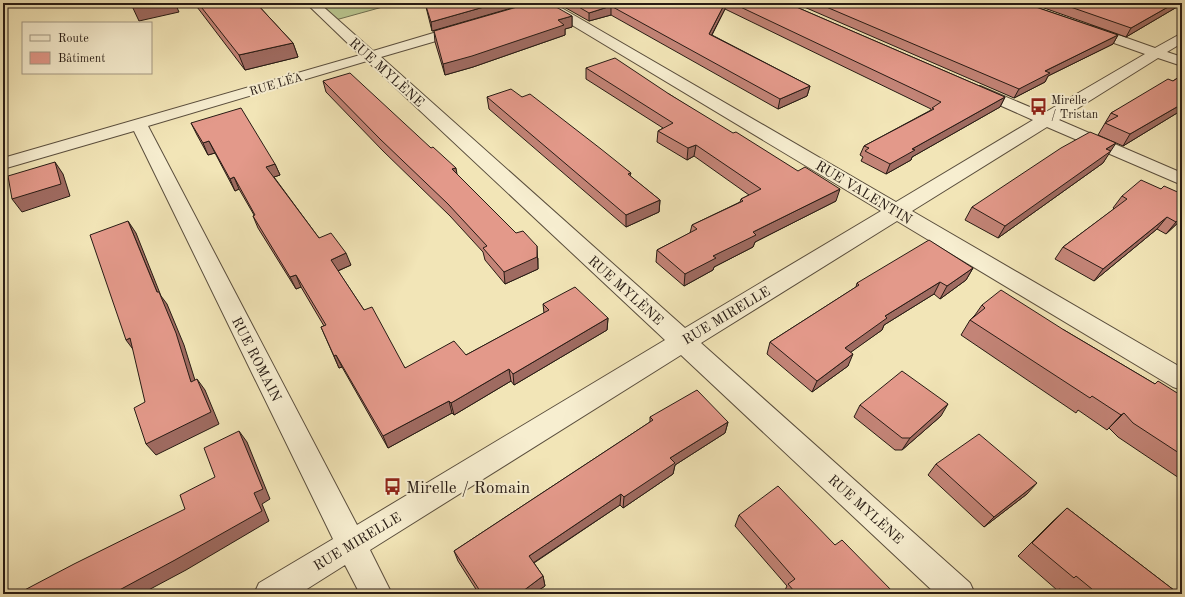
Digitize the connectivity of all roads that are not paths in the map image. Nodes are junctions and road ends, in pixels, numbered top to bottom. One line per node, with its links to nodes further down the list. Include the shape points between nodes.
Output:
1 (312, 3): 7 (street, RUE MYLÈNE)
2 (542, 5): 14 (street, RUE VALENTIN)
3 (477, 24): 7 (street, RUE LÉA)
4 (1073, 24): 6 (street)
5 (1182, 37): 6 (street, RUE MIRELLE)
6 (1156, 53): 8 (street); 10 (street, RUE MIRELLE)
7 (370, 56): 11 (street, RUE LÉA); 15 (street, RUE MYLÈNE)
8 (1182, 62)
9 (959, 82): 10 (street)
10 (1046, 120): 13 (street); 14 (street, RUE MIRELLE)
11 (139, 124): 12 (street, RUE LÉA); 17 (street, RUE ROMAIN)
12 (3, 164)
13 (1182, 180)
14 (897, 211): 15 (street, RUE MIRELLE); 16 (street, RUE VALENTIN)
15 (683, 342): 17 (street, RUE MIRELLE); 20 (street, RUE MYLÈNE)
16 (1182, 380)
17 (351, 544): 18 (street, RUE MIRELLE); 19 (street, RUE ROMAIN)
18 (270, 594)
19 (376, 594)
20 (959, 594)

